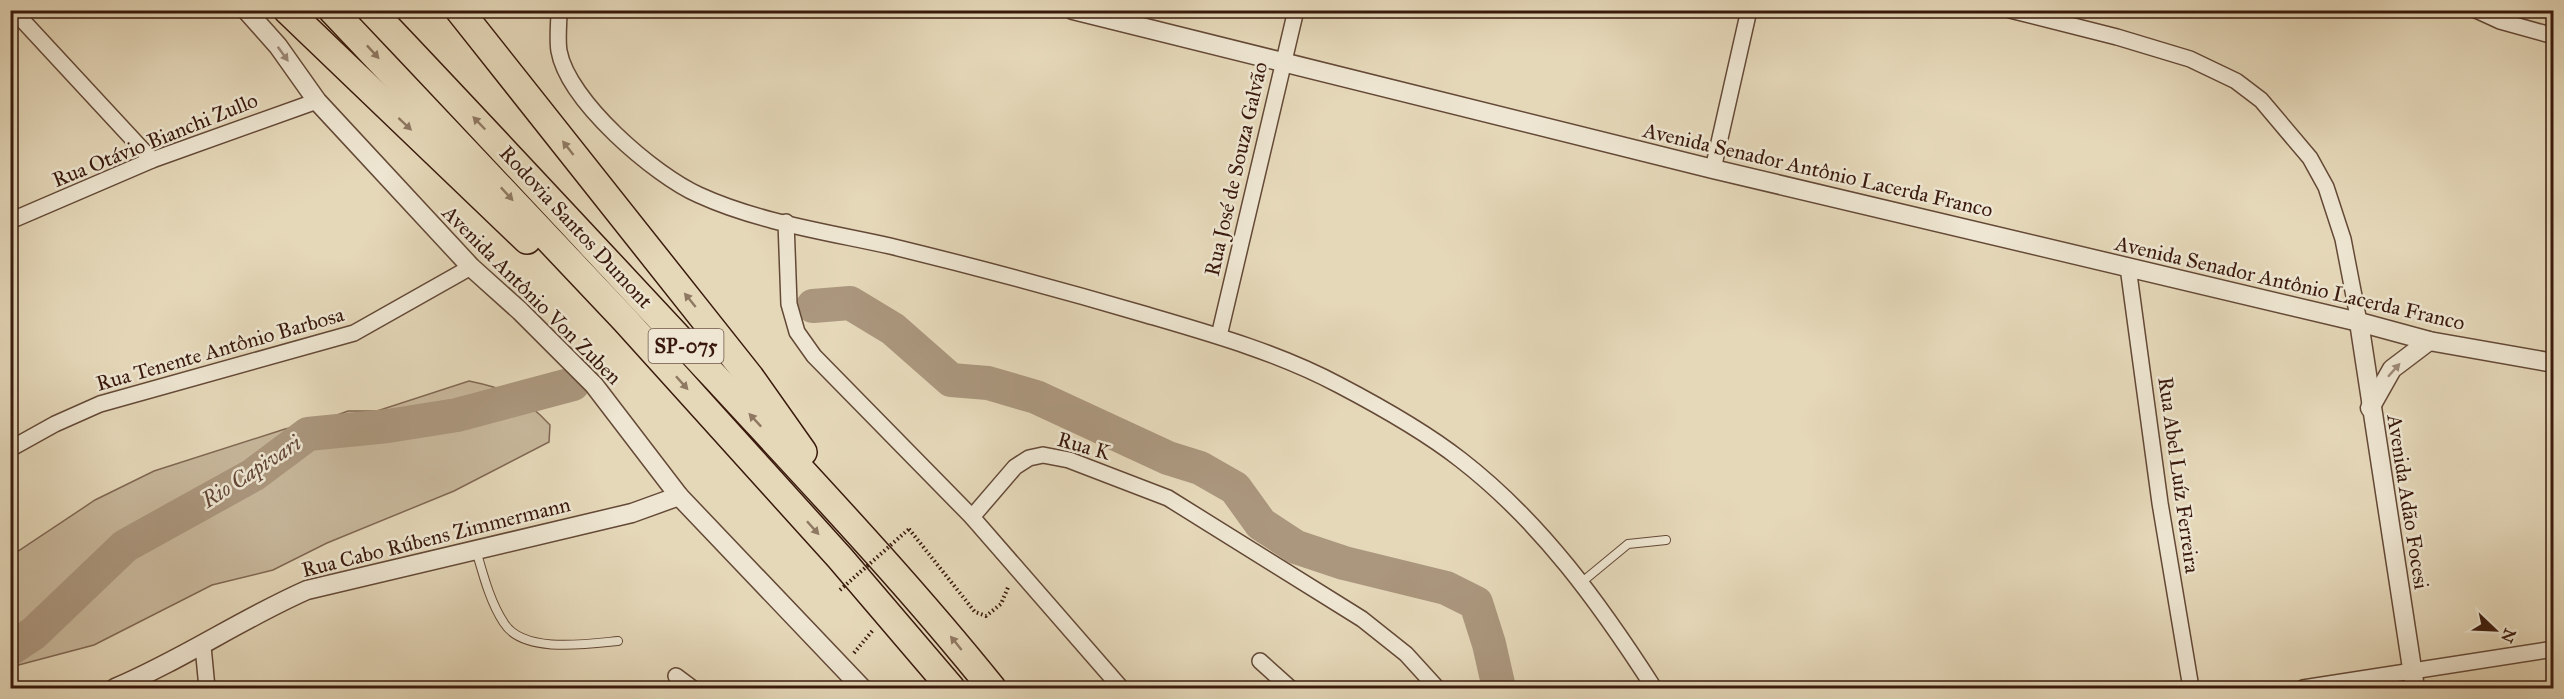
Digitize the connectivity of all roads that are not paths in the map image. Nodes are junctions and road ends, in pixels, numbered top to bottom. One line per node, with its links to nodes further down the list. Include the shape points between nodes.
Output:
1 (13, 10): 16 (street)
2 (246, 10): 15 (street, Avenida Antônio Von Zuben, one-way to 15, via 278,46)
3 (287, 10): 22 (highway, one-way to 22, via 514,230)
4 (332, 10): 22 (highway, Rodovia Santos Dumont / SP-075, one-way to 22)
5 (371, 10): 31 (highway, Rodovia Santos Dumont / SP-075, one-way to 5)
6 (459, 10): 31 (highway, one-way to 6, via 750,377)
7 (559, 10): 19 (street, via 559,53 572,80 596,114 649,166 697,195)
8 (1073, 10): 14 (street, Avenida Senador Antônio Lacerda Franco)
9 (1296, 10): 14 (street, Rua José de Souza Galvão)
10 (1749, 10): 17 (street)
11 (2010, 10): 23 (street, via 2190,59 2236,81 2261,100 2310,158 2326,187 2343,239)
12 (2476, 10): 13 (street)
13 (2553, 36)
14 (1283, 62): 17 (street, Avenida Senador Antônio Lacerda Franco); 24 (street, Rua José de Souza Galvão)
15 (316, 101): 16 (street, Rua Otávio Bianchi Zullo); 20 (street, Avenida Antônio Von Zuben)
16 (152, 160): 18 (street, Rua Otávio Bianchi Zullo)
17 (1713, 170): 21 (street, Avenida Senador Antônio Lacerda Franco)
18 (10, 221)
19 (786, 222): 24 (street, via 1007,274); 30 (street, via 789,304 798,332 814,356)
20 (471, 267): 28 (street, Rua Tenente Antônio Barbosa, via 354,333 100,404); 29 (street, Avenida Antônio Von Zuben, via 594,385)
21 (2128, 267): 23 (street, Avenida Senador Antônio Lacerda Franco); 51 (street, Rua Abel Luíz Ferreira, via 2160,503)
22 (625, 320): 45 (highway, Rodovia Santos Dumont / SP-075, one-way to 45, via 840,558)
23 (2359, 322): 25 (street, Avenida Senador Antônio Lacerda Franco); 27 (street, Avenida Adão Focesi)
24 (1219, 336): 34 (street, via 1336,383 1462,460 1512,505)
25 (2429, 341): 26 (street, Avenida Senador Antônio Lacerda Franco); 27 (street, one-way to 25, via 2392,369)
26 (2553, 363)
27 (2370, 408): 39 (street, Avenida Adão Focesi)
28 (10, 449)
29 (679, 496): 33 (street, Rua Cabo Rúbens Zimmermann, via 632,513); 44 (street, Avenida Antônio Von Zuben)
30 (972, 517): 47 (street); 49 (street, Rua K, via 1015,467 1029,458 1043,455 1069,460 1168,498 1362,619 1406,654)
31 (861, 534): 46 (highway, Rodovia Santos Dumont / SP-075, one-way to 31)
32 (1666, 540): 34 (lane, via 1628,544)
33 (476, 548): 35 (lane, via 494,603 505,625 515,633 570,647); 36 (street, Rua Cabo Rúbens Zimmermann, via 307,590 267,607)
34 (1582, 582): 50 (street)
35 (618, 641)
36 (203, 646): 41 (street, Rua Cabo Rúbens Zimmermann); 42 (street)
37 (2553, 649): 39 (street)
38 (1260, 661): 48 (street)
39 (2411, 669): 52 (street); 53 (street, Avenida Adão Focesi)
40 (676, 676): 43 (street)
41 (116, 688)
42 (207, 688)
43 (693, 688)
44 (862, 688)
45 (951, 688)
46 (992, 688)
47 (1121, 688)
48 (1290, 688)
49 (1437, 688)
50 (1654, 688)
51 (2191, 688)
52 (2303, 688)
53 (2415, 688)

